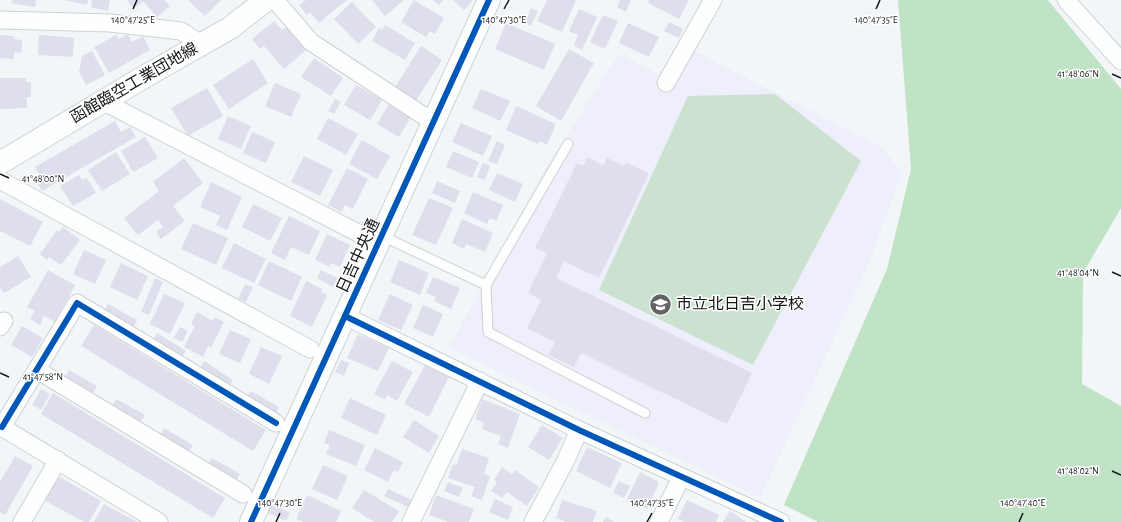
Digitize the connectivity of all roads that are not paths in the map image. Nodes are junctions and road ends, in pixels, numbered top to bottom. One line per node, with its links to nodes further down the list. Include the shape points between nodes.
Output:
1 (266, 0): 7 (street, 函館臨空工業団地線, via 230,28)
2 (275, 0): 11 (street, via 311,42)
3 (489, 0): 11 (street, 日吉中央通)
4 (713, 0): 9 (street)
5 (1066, 0): 8 (street)
6 (0, 20): 7 (street, via 110,23 181,31)
7 (201, 44): 10 (street, 函館臨空工業団地線)
8 (1121, 60)
9 (666, 83)
10 (102, 101): 13 (street, 函館臨空工業団地線); 15 (street)
11 (433, 122): 15 (street, 日吉中央通)
12 (568, 144): 16 (lane)
13 (0, 163)
14 (0, 180): 18 (street)
15 (373, 236): 16 (lane); 17 (street, 日吉中央通)
16 (486, 285): 21 (lane, via 488,332)
17 (345, 316): 20 (street); 30 (street, 日吉中央通)
18 (310, 349)
19 (37, 370): 22 (street, via 77,302); 23 (street); 27 (street)
20 (480, 381): 24 (street); 31 (street)
21 (645, 413)
22 (276, 422)
23 (1, 426): 25 (street)
24 (579, 430): 26 (street); 32 (street)
25 (58, 460): 28 (street); 29 (street)
26 (681, 478): 33 (street); 34 (street)
27 (243, 494)
28 (22, 522)
29 (159, 522)
30 (251, 522)
31 (411, 522)
32 (533, 522)
33 (659, 522)
34 (781, 522)

